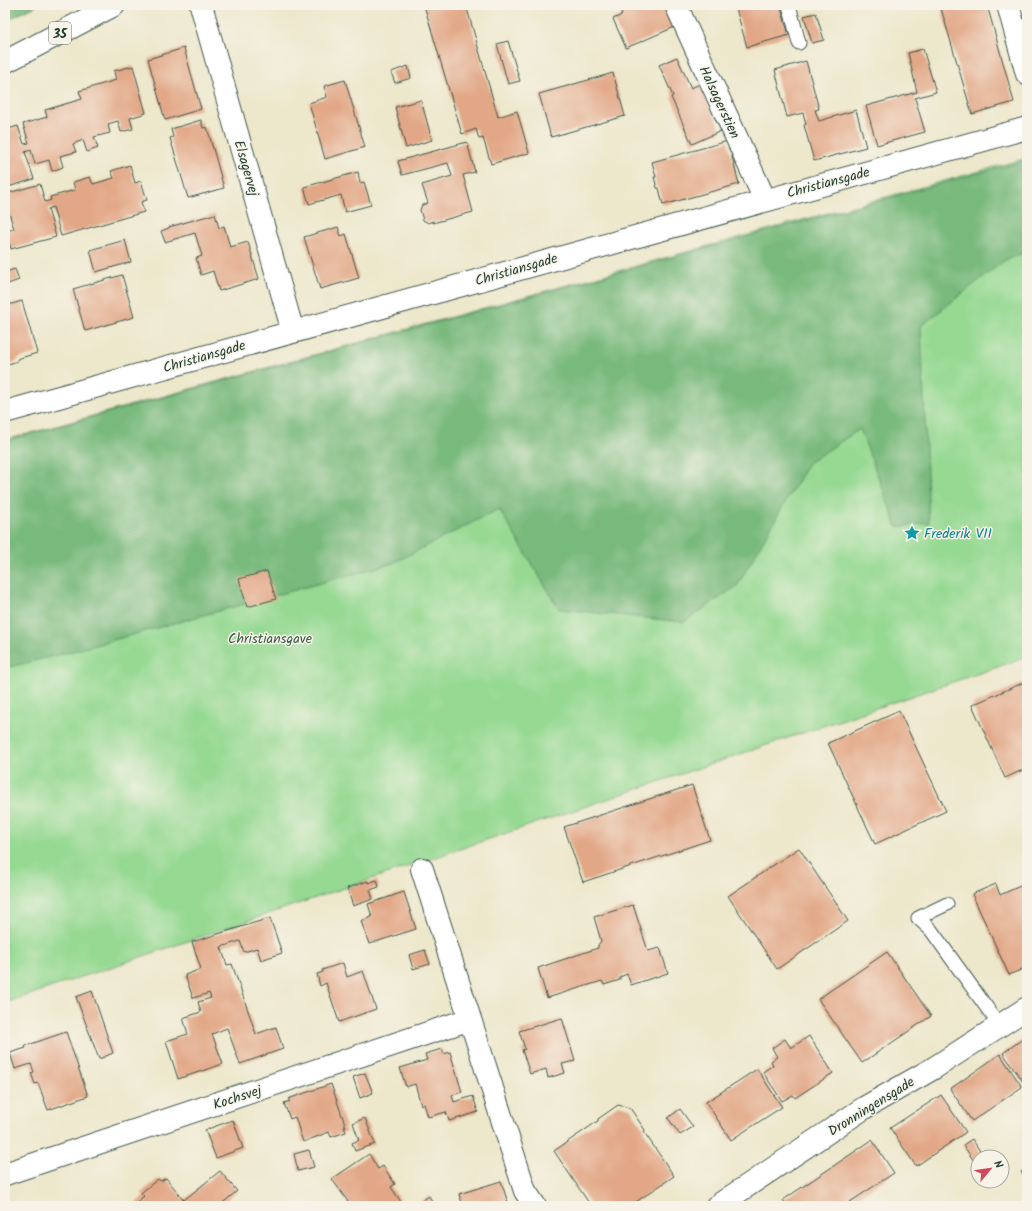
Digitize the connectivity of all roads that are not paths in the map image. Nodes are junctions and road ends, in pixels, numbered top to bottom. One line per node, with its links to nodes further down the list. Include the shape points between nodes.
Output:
1 (114, 5): 7 (street, 35)
2 (676, 5): 10 (street, Halsagerstien)
3 (788, 5): 6 (lane)
4 (1008, 5): 8 (street)
5 (204, 14): 11 (street, Elsagervej)
6 (799, 43)
7 (5, 62)
8 (1027, 74)
9 (1027, 128): 10 (street, Christiansgade)
10 (765, 200): 11 (street, Christiansgade)
11 (293, 332): 12 (street, Christiansgade)
12 (5, 412)
13 (422, 869): 16 (street)
14 (947, 904): 17 (lane, via 918,918 931,930)
15 (1027, 1008): 17 (street, Dronningensgade)
16 (470, 1020): 18 (street, Kochsvej); 19 (street, via 525,1191)
17 (1000, 1026): 20 (street, Dronningensgade, via 864,1108)
18 (5, 1174)
19 (535, 1206)
20 (717, 1206)

